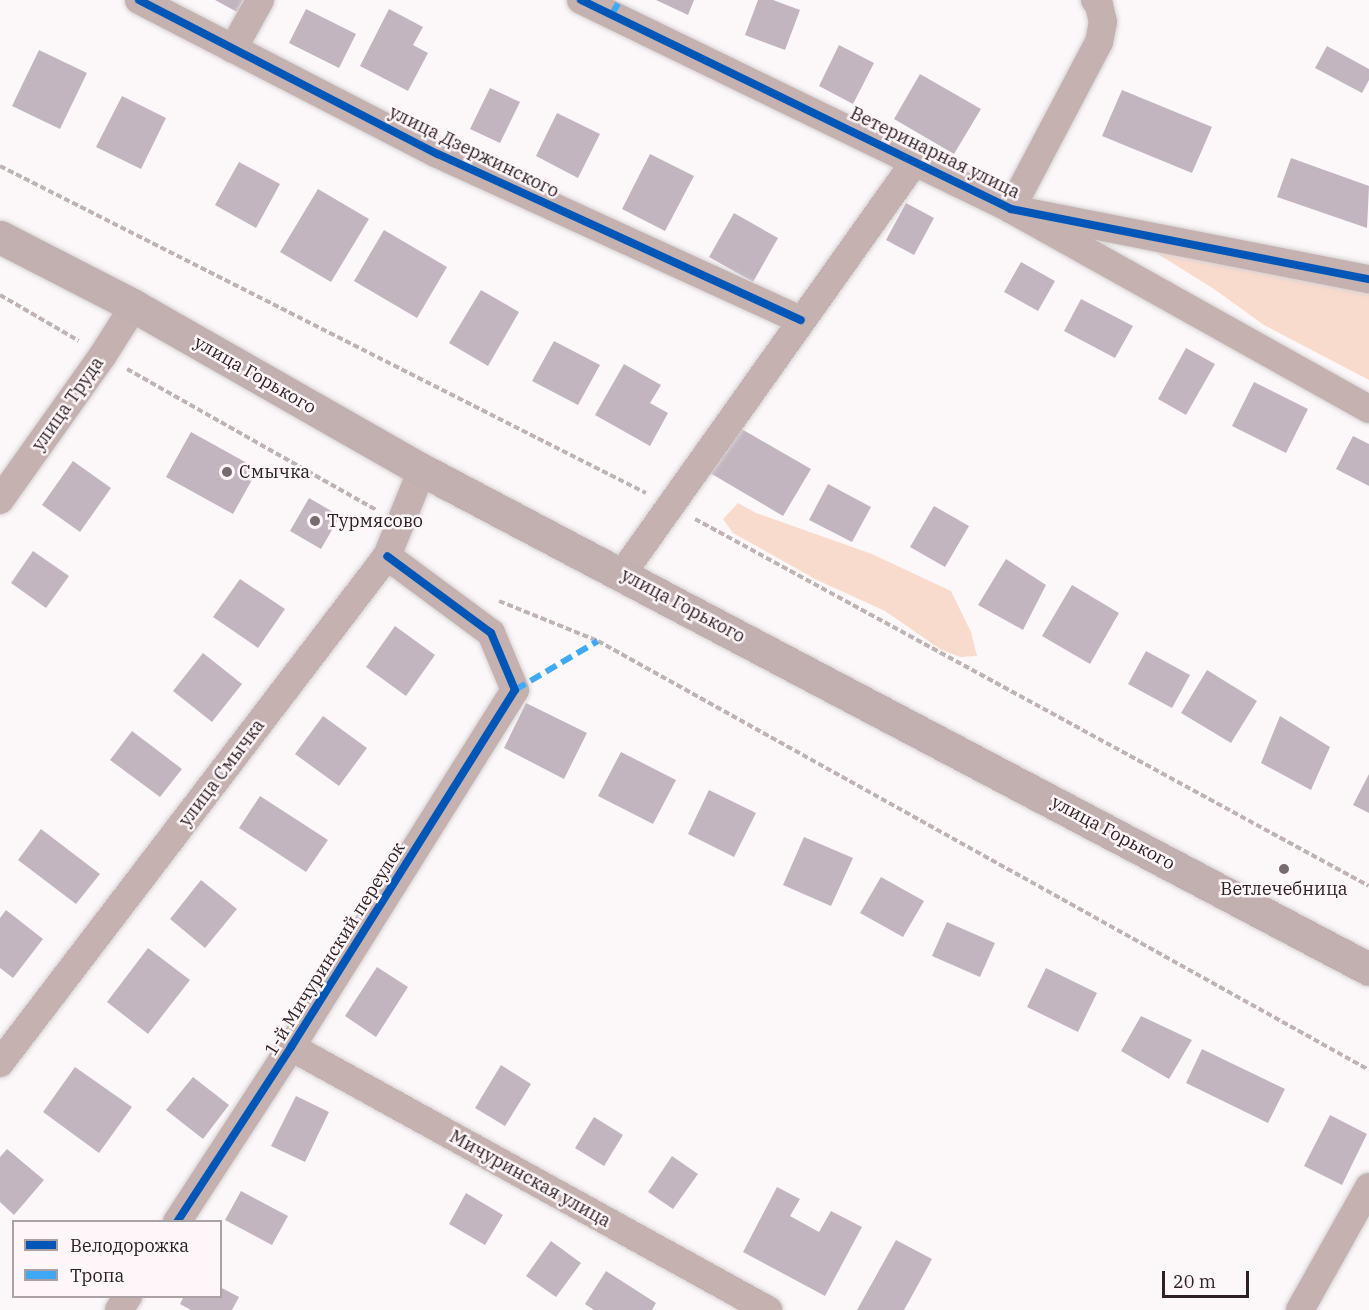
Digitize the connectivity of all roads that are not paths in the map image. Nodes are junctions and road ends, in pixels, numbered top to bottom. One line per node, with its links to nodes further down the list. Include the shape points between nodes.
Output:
1 (139, 0): 5 (street, улица Дзержинского)
2 (260, 0): 5 (street)
3 (581, 0): 6 (street, Ветеринарная улица)
4 (1099, 11): 7 (street, via 1099,42)
5 (233, 49): 11 (street, улица Дзержинского, via 438,154)
6 (916, 160): 7 (street, Ветеринарная улица); 11 (street)
7 (1011, 209): 9 (street, Ветеринарная улица); 12 (street)
8 (0, 237): 10 (main road, улица Горького)
9 (1369, 279)
10 (134, 306): 13 (main road, улица Горького); 14 (street, улица Труда)
11 (801, 320): 16 (street)
12 (1369, 409)
13 (422, 470): 15 (street, улица Смычка); 16 (main road, улица Горького)
14 (0, 500)
15 (387, 556): 18 (street, 1-й Мичуринский переулок, via 491,633 515,690); 19 (street, улица Смычка)
16 (622, 574): 17 (main road, улица Горького)
17 (1369, 969)
18 (291, 1047): 21 (street, 1-й Мичуринский переулок); 22 (street, Мичуринская улица)
19 (0, 1063)
20 (1369, 1187): 23 (street)
21 (178, 1220)
22 (768, 1310)
23 (1300, 1310)

